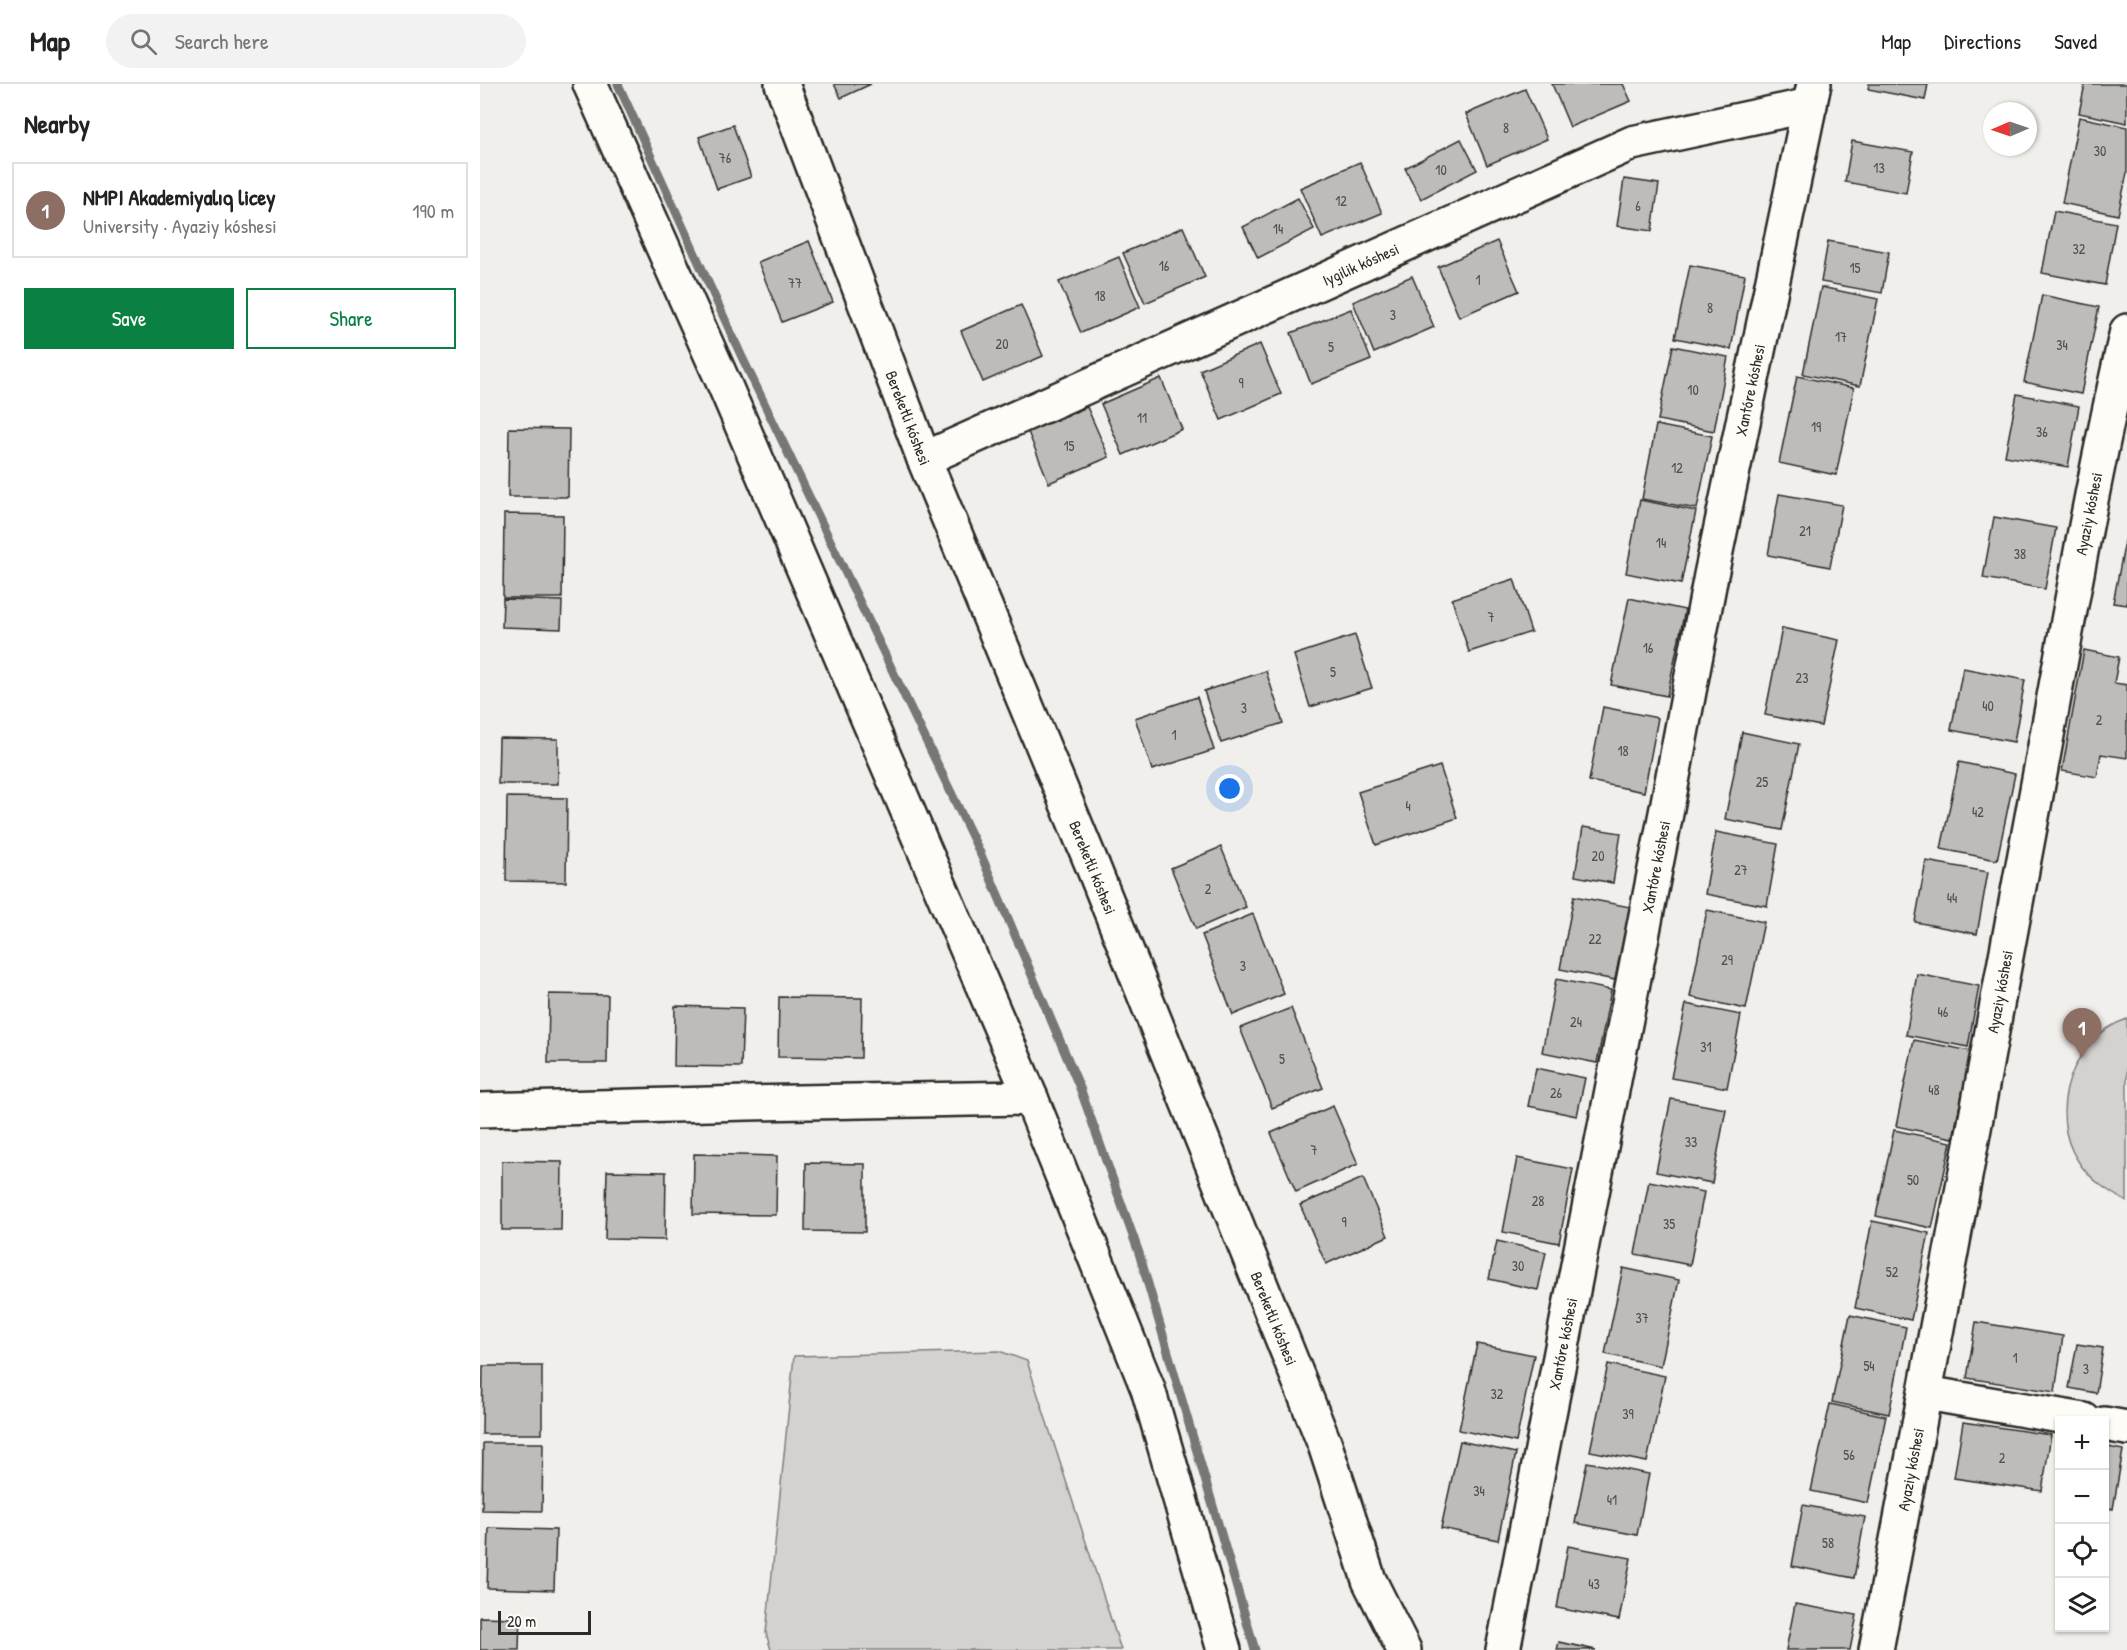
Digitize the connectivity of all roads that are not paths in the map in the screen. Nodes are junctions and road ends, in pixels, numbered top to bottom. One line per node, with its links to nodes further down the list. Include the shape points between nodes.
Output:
1 (590, 84): 6 (street, via 725,386)
2 (782, 84): 5 (street, Bereketli kóshesi)
3 (1812, 94): 5 (street, Iygilik kóshesi, via 1632,143); 14 (street, Xantóre kóshesi, via 1711,575)
4 (2127, 331): 8 (street, Ayaziy kóshesi, via 2065,640)
5 (924, 459): 13 (street, Bereketli kóshesi, via 1320,1434 1369,1580)
6 (1031, 1098): 7 (street); 12 (street, via 1148,1389)
7 (480, 1110)
8 (1926, 1393): 9 (street); 15 (street, Ayaziy kóshesi)
9 (2061, 1416)
10 (2109, 1425): 11 (street)
11 (2127, 1428)
12 (1224, 1650)
13 (1404, 1650)
14 (1503, 1650)
15 (1876, 1650)

